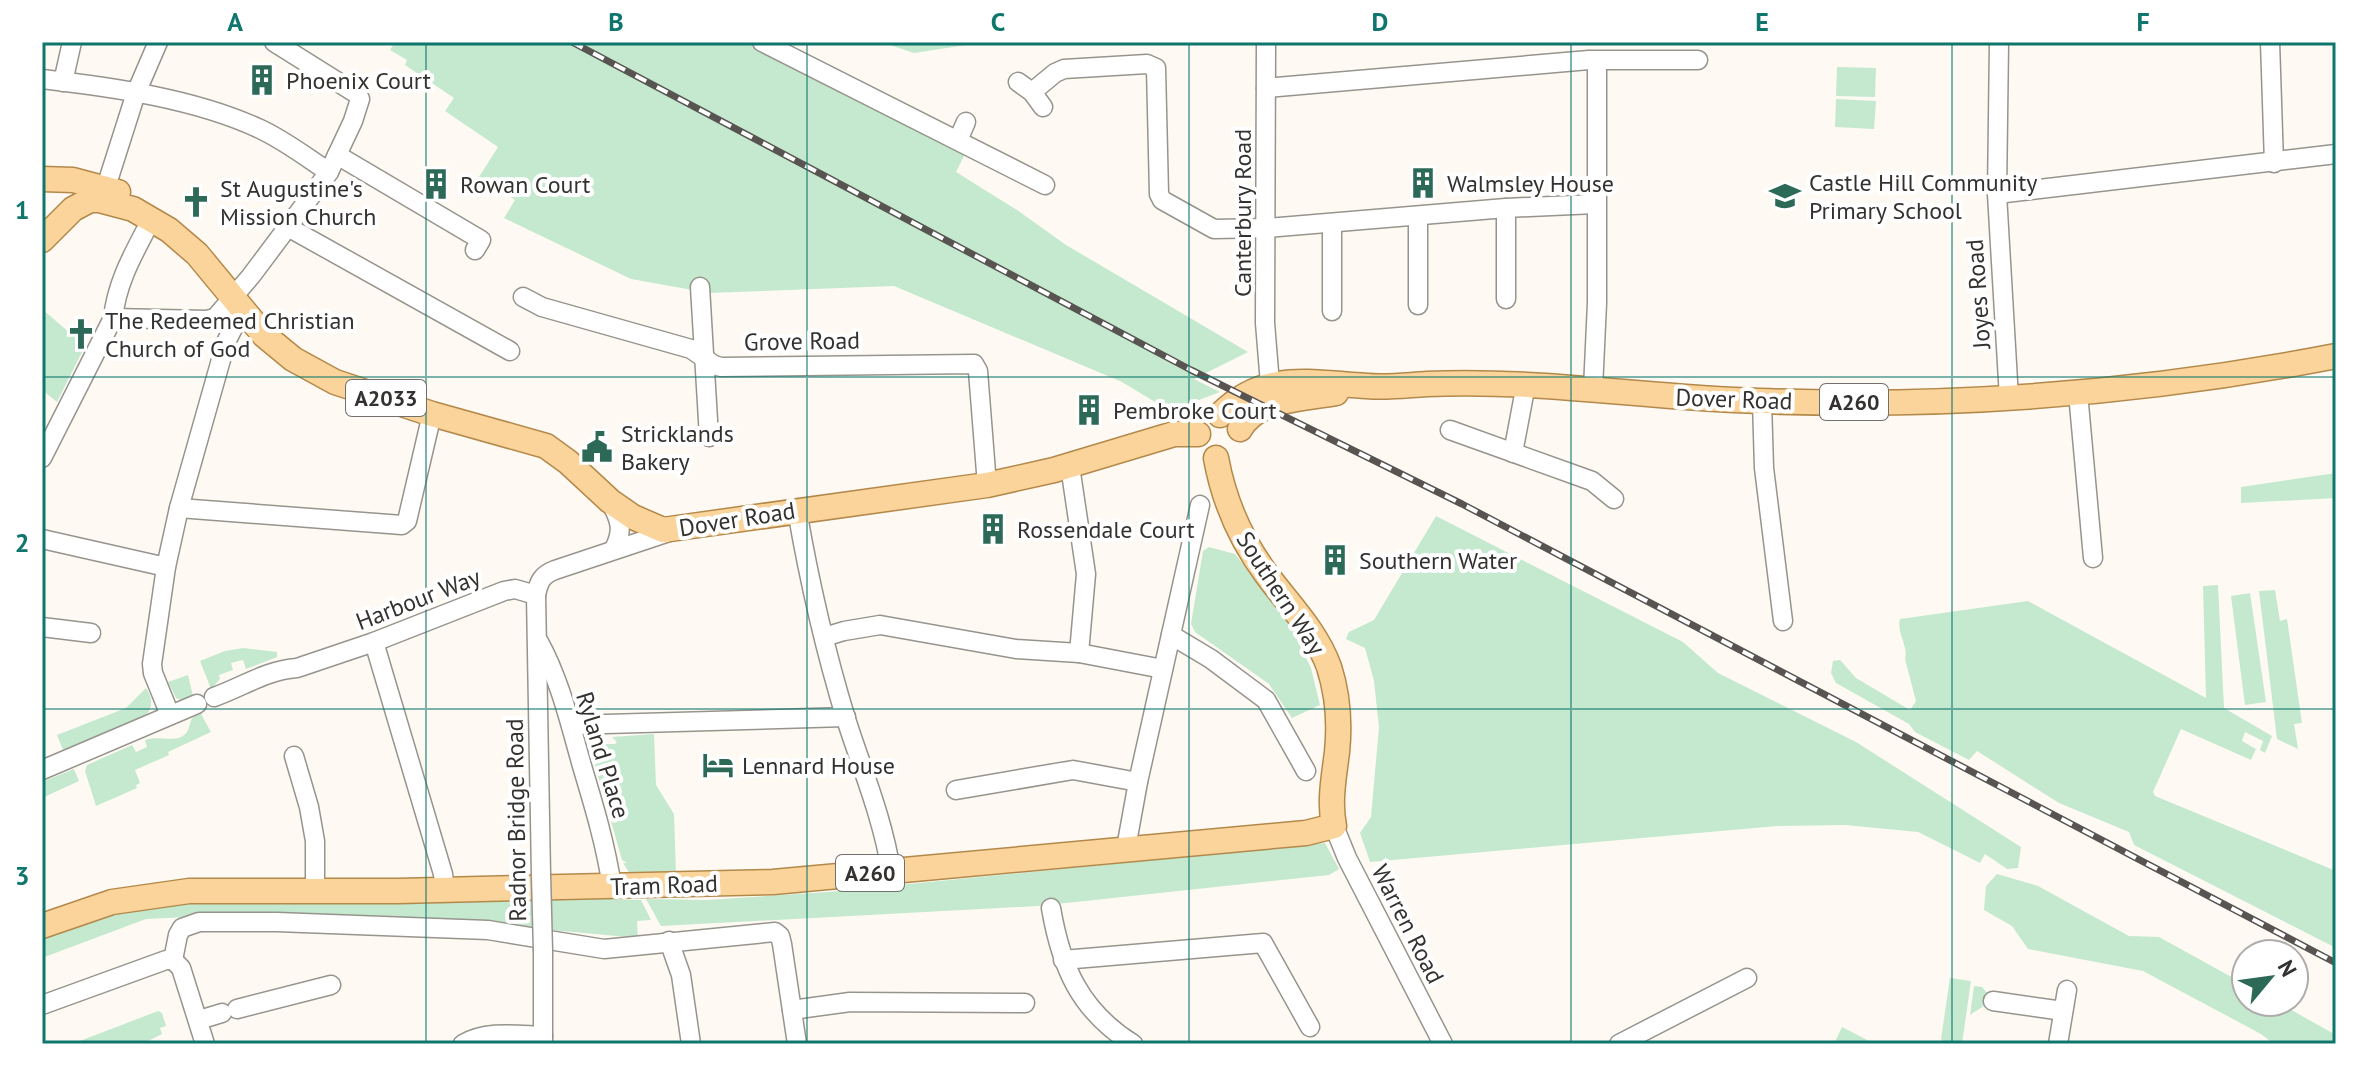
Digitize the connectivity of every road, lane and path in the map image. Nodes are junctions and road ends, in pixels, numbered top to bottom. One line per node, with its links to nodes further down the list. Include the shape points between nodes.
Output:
1 (72, 42): 11 (street)
2 (158, 42): 13 (street)
3 (274, 42): 19 (street, via 360,99)
4 (762, 42): 16 (street)
5 (1266, 42): 12 (street, Canterbury Road)
6 (1999, 42): 23 (street, Joyes Road)
7 (2270, 42): 18 (street)
8 (1591, 55): 9 (street); 12 (street); 24 (street)
9 (1698, 60)
10 (42, 79): 11 (street)
11 (63, 82): 13 (street)
12 (1266, 88): 30 (street, Canterbury Road)
13 (136, 93): 19 (street, via 240,120); 22 (street)
14 (1031, 94): 30 (street, via 1064,69 1147,64 1156,68 1162,200 1214,229)
15 (966, 122): 16 (street)
16 (958, 140): 21 (street)
17 (2336, 154): 18 (street)
18 (2274, 163): 23 (street)
19 (333, 164): 29 (street); 32 (street, via 481,240)
20 (42, 179): 22 (main road, A2033)
21 (1045, 185)
22 (106, 187): 26 (main road, A2033)
23 (1997, 194): 48 (street, Joyes Road)
24 (1596, 204): 25 (street); 46 (street)
25 (1506, 208): 27 (street); 35 (street)
26 (142, 214): 31 (main road, A2033, via 90,200); 36 (main road, Dover Road / A2033, via 197,254); 39 (street)
27 (1418, 216): 28 (street); 37 (street)
28 (1332, 223): 30 (street); 38 (street)
29 (286, 226): 36 (street); 40 (street)
30 (1266, 228): 43 (street, Canterbury Road)
31 (42, 240)
32 (475, 250)
33 (700, 287): 42 (street)
34 (523, 297): 42 (street, Grove Road, via 691,349)
35 (1506, 299)
36 (238, 303): 39 (street, via 206,320); 50 (main road, Dover Road / A2033, via 279,348 313,370); 67 (street)
37 (1418, 305)
38 (1332, 311)
39 (113, 318): 58 (street)
40 (510, 351)
41 (2336, 356): 47 (main road, Dover Road / A260)
42 (706, 360): 55 (street); 62 (street, Grove Road, via 721,367 974,364)
43 (1270, 384): 45 (main road, Dover Road / A260); 52 (main road, Dover Road / A260, via 1235,399)
44 (1526, 384): 45 (main road, Dover Road / A260); 46 (main road, Dover Road / A260); 57 (street)
45 (1370, 387): 52 (main road, Dover Road / A260, via 1261,409)
46 (1593, 389): 49 (main road, Dover Road / A260)
47 (2078, 393): 48 (main road, Dover Road / A260); 74 (street)
48 (2009, 398): 49 (main road, Dover Road / A260)
49 (1762, 402): 77 (street, via 1764,468)
50 (432, 414): 65 (main road, Dover Road / A2033, via 546,446); 67 (street, via 402,525)
51 (1476, 418): 56 (street)
52 (1230, 422): 54 (main road, via 1203,422); 59 (main road, via 1241,436 1236,450)
53 (1450, 430): 56 (street)
54 (1198, 434): 59 (main road, via 1205,452); 60 (main road, Dover Road, via 1174,434)
55 (709, 437)
56 (1470, 437): 57 (street)
57 (1513, 453): 63 (street)
58 (42, 458)
59 (1216, 458): 98 (main road, Southern Way, via 1236,526 1315,638 1328,665 1339,720)
60 (1070, 466): 62 (main road, Dover Road); 84 (street, via 1086,574)
61 (1610, 469): 63 (street)
62 (987, 485): 68 (main road, Dover Road)
63 (1599, 485): 64 (street)
64 (1614, 499)
65 (610, 501): 69 (main road, Dover Road / A2033, via 646,524); 73 (street, via 621,530)
66 (1200, 505): 70 (street)
67 (179, 508): 75 (street)
68 (797, 510): 69 (main road, Dover Road); 81 (street)
69 (672, 531): 73 (street)
70 (1194, 532): 71 (street); 80 (street)
71 (1214, 536)
72 (42, 539): 75 (street)
73 (614, 549): 76 (street, via 547,573 538,582)
74 (2093, 558)
75 (166, 567): 90 (street, via 152,664)
76 (536, 595): 82 (street, Radnor Bridge Road); 83 (street, Harbour Way, via 504,591)
77 (1783, 621)
78 (42, 627): 79 (street)
79 (91, 633)
80 (1171, 635): 85 (street); 95 (street, via 1266,700 1299,738)
81 (824, 637): 84 (street, via 880,625 1016,649); 91 (street)
82 (538, 639): 88 (street, Ryland Place); 89 (street, Radnor Bridge Road)
83 (374, 642): 86 (street, Harbour Way, via 246,681); 105 (street)
84 (1079, 653): 85 (street)
85 (1163, 669): 96 (street)
86 (214, 697)
87 (197, 704): 90 (street)
88 (565, 705): 89 (street); 92 (street, Ryland Place)
89 (538, 708): 121 (street, Radnor Bridge Road, bridge)
90 (170, 715): 94 (street)
91 (846, 717): 92 (street); 102 (street)
92 (571, 725): 103 (street, Ryland Place)
93 (294, 756): 104 (street, via 315,841)
94 (42, 770)
95 (1306, 771)
96 (1138, 782): 97 (street, via 1073,770); 101 (street)
97 (956, 790)
98 (1332, 798): 99 (main road, Southern Way); 100 (main road)
99 (1334, 826): 100 (main road, Tram Road / A260); 127 (street, Warren Road)
100 (1288, 834): 101 (main road, Tram Road / A260)
101 (1126, 848): 102 (main road, Tram Road / A260)
102 (891, 871): 103 (main road, Tram Road / A260, via 773,882)
103 (612, 887): 105 (main road, Tram Road / A260)
104 (315, 890): 105 (main road, Tram Road / A260); 107 (main road, Tram Road / A260, via 201,890 140,897)
105 (445, 890)
106 (1051, 908): 110 (street)
107 (42, 926)
108 (669, 941): 109 (street, via 604,949 488,930 199,922 182,928); 117 (street, via 775,932 782,944); 124 (street, via 681,975)
109 (173, 960): 116 (street); 119 (street, via 181,968)
110 (1063, 960): 120 (street, via 1263,943); 126 (street, via 1088,1004)
111 (1747, 978): 128 (street)
112 (2067, 990): 118 (street)
113 (323, 993): 119 (street)
114 (1993, 1001): 118 (street)
115 (1025, 1003): 117 (street, via 850,1002)
116 (42, 1005)
117 (792, 1010): 125 (street)
118 (2063, 1011): 129 (street)
119 (199, 1020): 122 (street)
120 (1310, 1027)
121 (543, 1040): 123 (street, via 494,1034)
122 (205, 1044)
123 (463, 1044)
124 (691, 1044)
125 (797, 1044)
126 (1133, 1044)
127 (1443, 1044)
128 (1619, 1044)
129 (2060, 1044)

